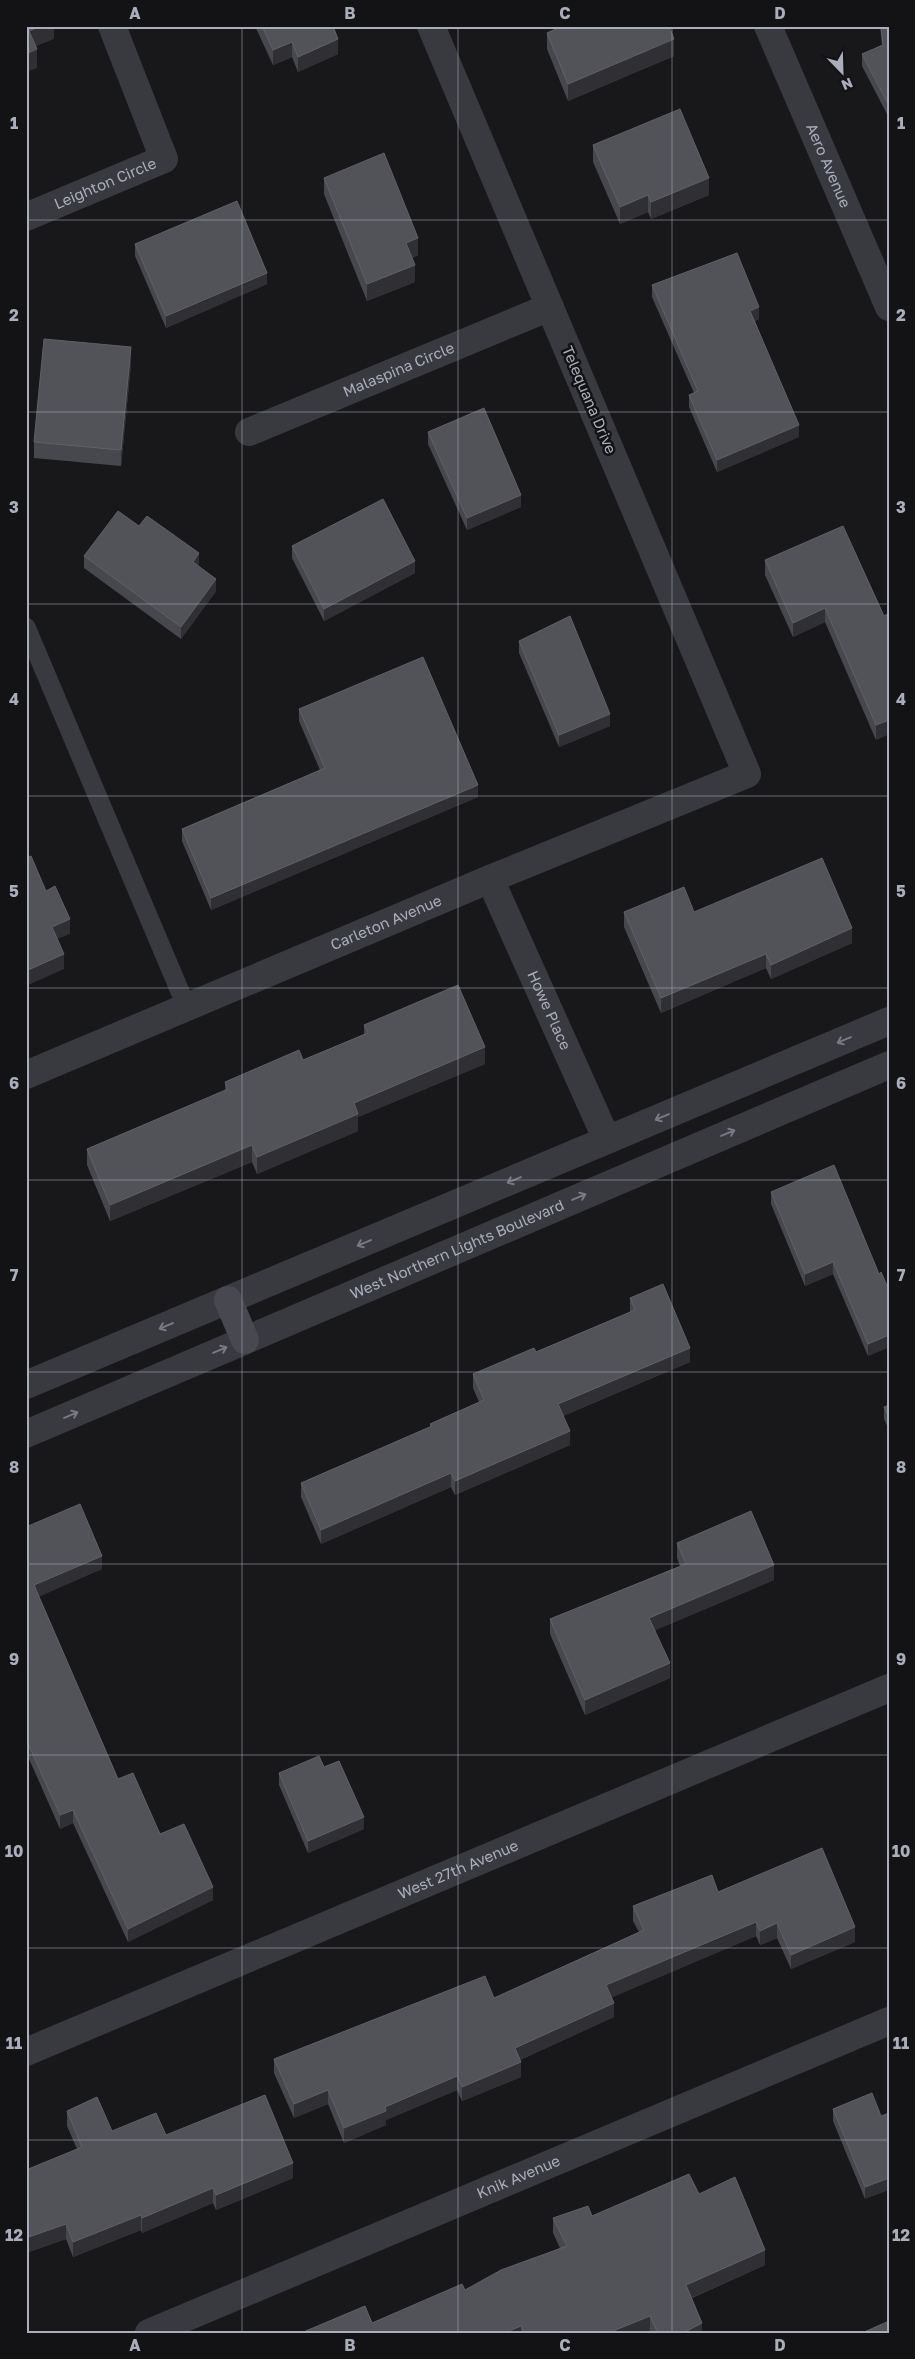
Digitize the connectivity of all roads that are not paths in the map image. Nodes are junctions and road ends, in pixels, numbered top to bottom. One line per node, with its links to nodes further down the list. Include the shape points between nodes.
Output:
1 (112, 26): 4 (street, Leighton Circle, via 164,159)
2 (431, 26): 5 (street, Telequana Drive)
3 (768, 26): 6 (street, Aero Avenue)
4 (26, 217)
5 (550, 307): 7 (street, Malaspina Circle); 9 (street, Telequana Drive)
6 (889, 307)
7 (249, 432)
8 (26, 627): 11 (lane)
9 (747, 774): 10 (street, Carleton Avenue)
10 (490, 879): 11 (street, Carleton Avenue); 15 (street, Howe Place)
11 (187, 1008): 14 (street, Carleton Avenue)
12 (889, 1022): 15 (street, one-way to 15)
13 (889, 1065): 17 (street, West Northern Lights Boulevard, one-way to 13)
14 (26, 1075)
15 (607, 1140): 16 (street, one-way to 16)
16 (228, 1300): 17 (main road); 18 (street, one-way to 18)
17 (245, 1340): 19 (street, West Northern Lights Boulevard, one-way to 17)
18 (26, 1385)
19 (26, 1434)
20 (889, 1688): 22 (street, West 27th Avenue)
21 (889, 2021): 23 (street, Knik Avenue)
22 (29, 2043)
23 (149, 2333)

